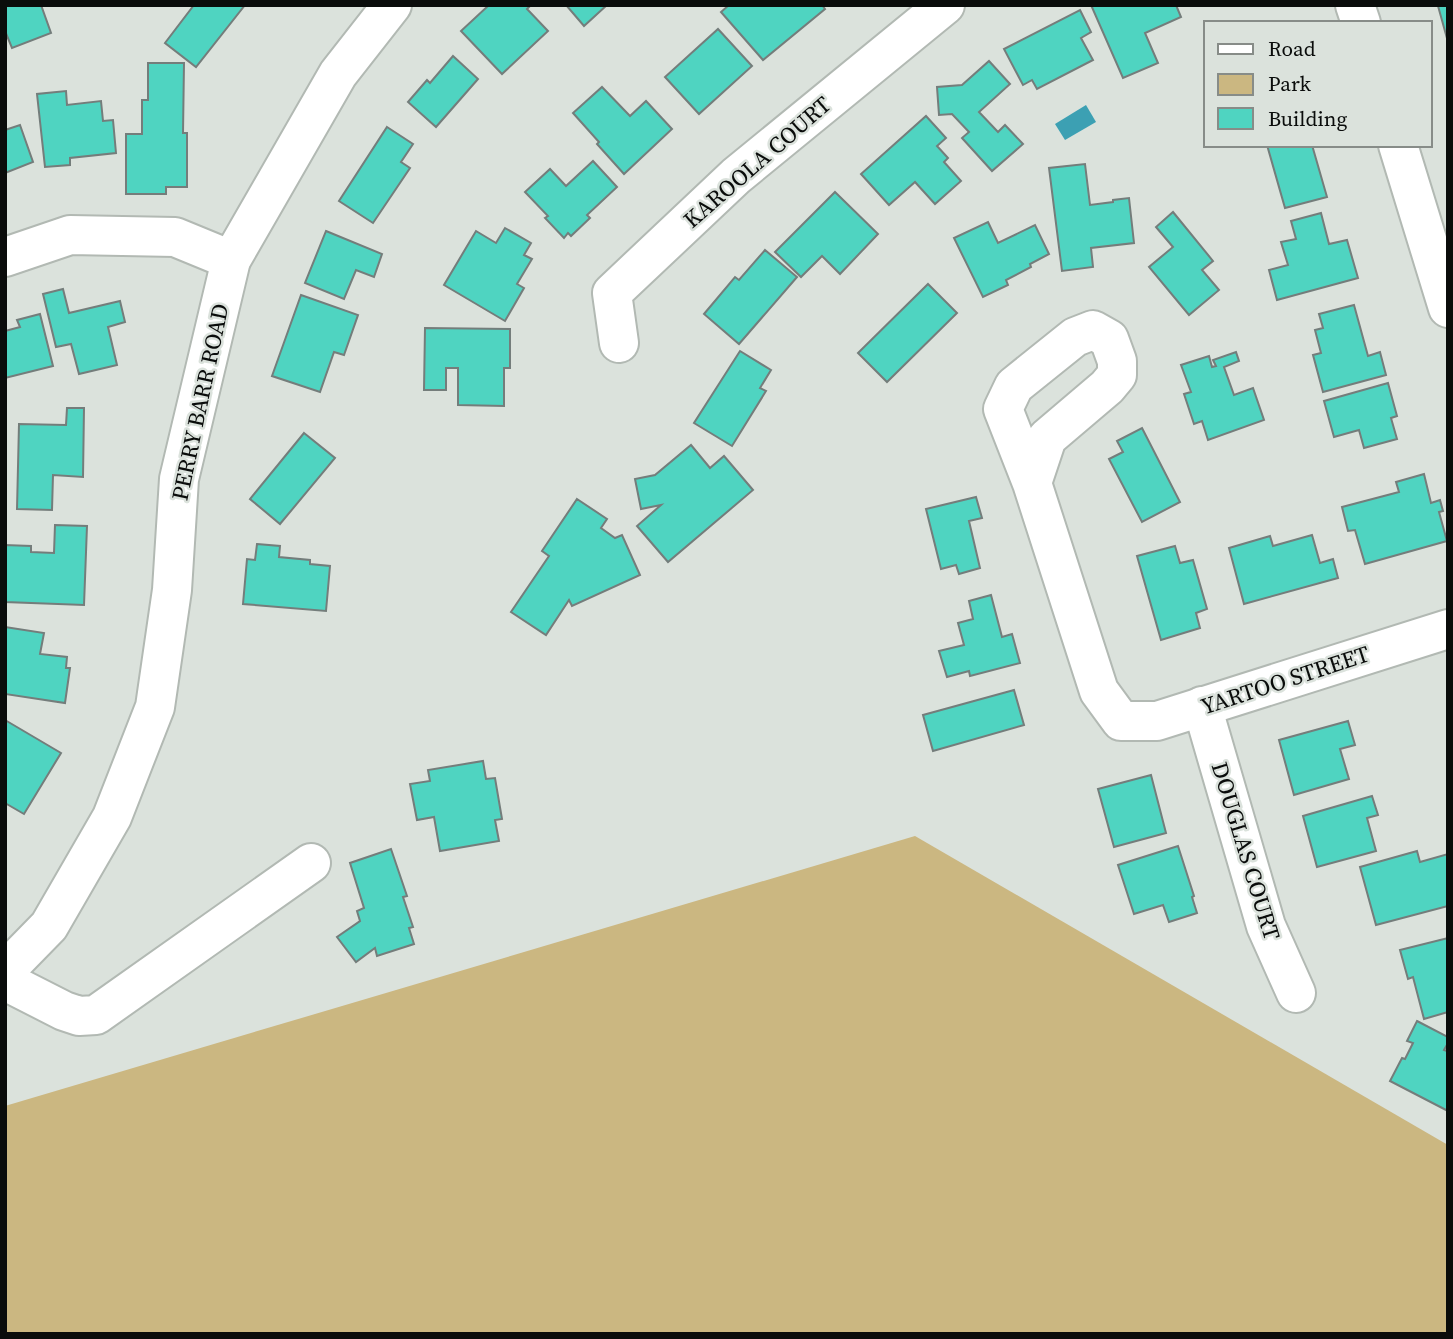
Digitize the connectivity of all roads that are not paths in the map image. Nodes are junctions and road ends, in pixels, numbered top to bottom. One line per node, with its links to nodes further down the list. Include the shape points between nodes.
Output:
1 (392, 5): 5 (street, PERRY BARR ROAD, via 338,74)
2 (945, 5): 7 (street, KAROOLA COURT, via 736,176 612,293)
3 (1399, 147): 6 (street)
4 (5, 257): 5 (street, via 69,235 175,237)
5 (231, 260): 12 (street, PERRY BARR ROAD, via 179,479 172,590 155,707 112,817 49,926)
6 (1448, 308)
7 (619, 343)
8 (1032, 483): 10 (street, YARTOO STREET, via 1099,691 1121,721 1157,721)
9 (1448, 629): 10 (street, YARTOO STREET)
10 (1202, 706): 14 (street, DOUGLAS COURT, via 1266,926)
11 (311, 863): 13 (street, via 96,1015 79,1016)
12 (5, 971)
13 (5, 981)
14 (1296, 993)

